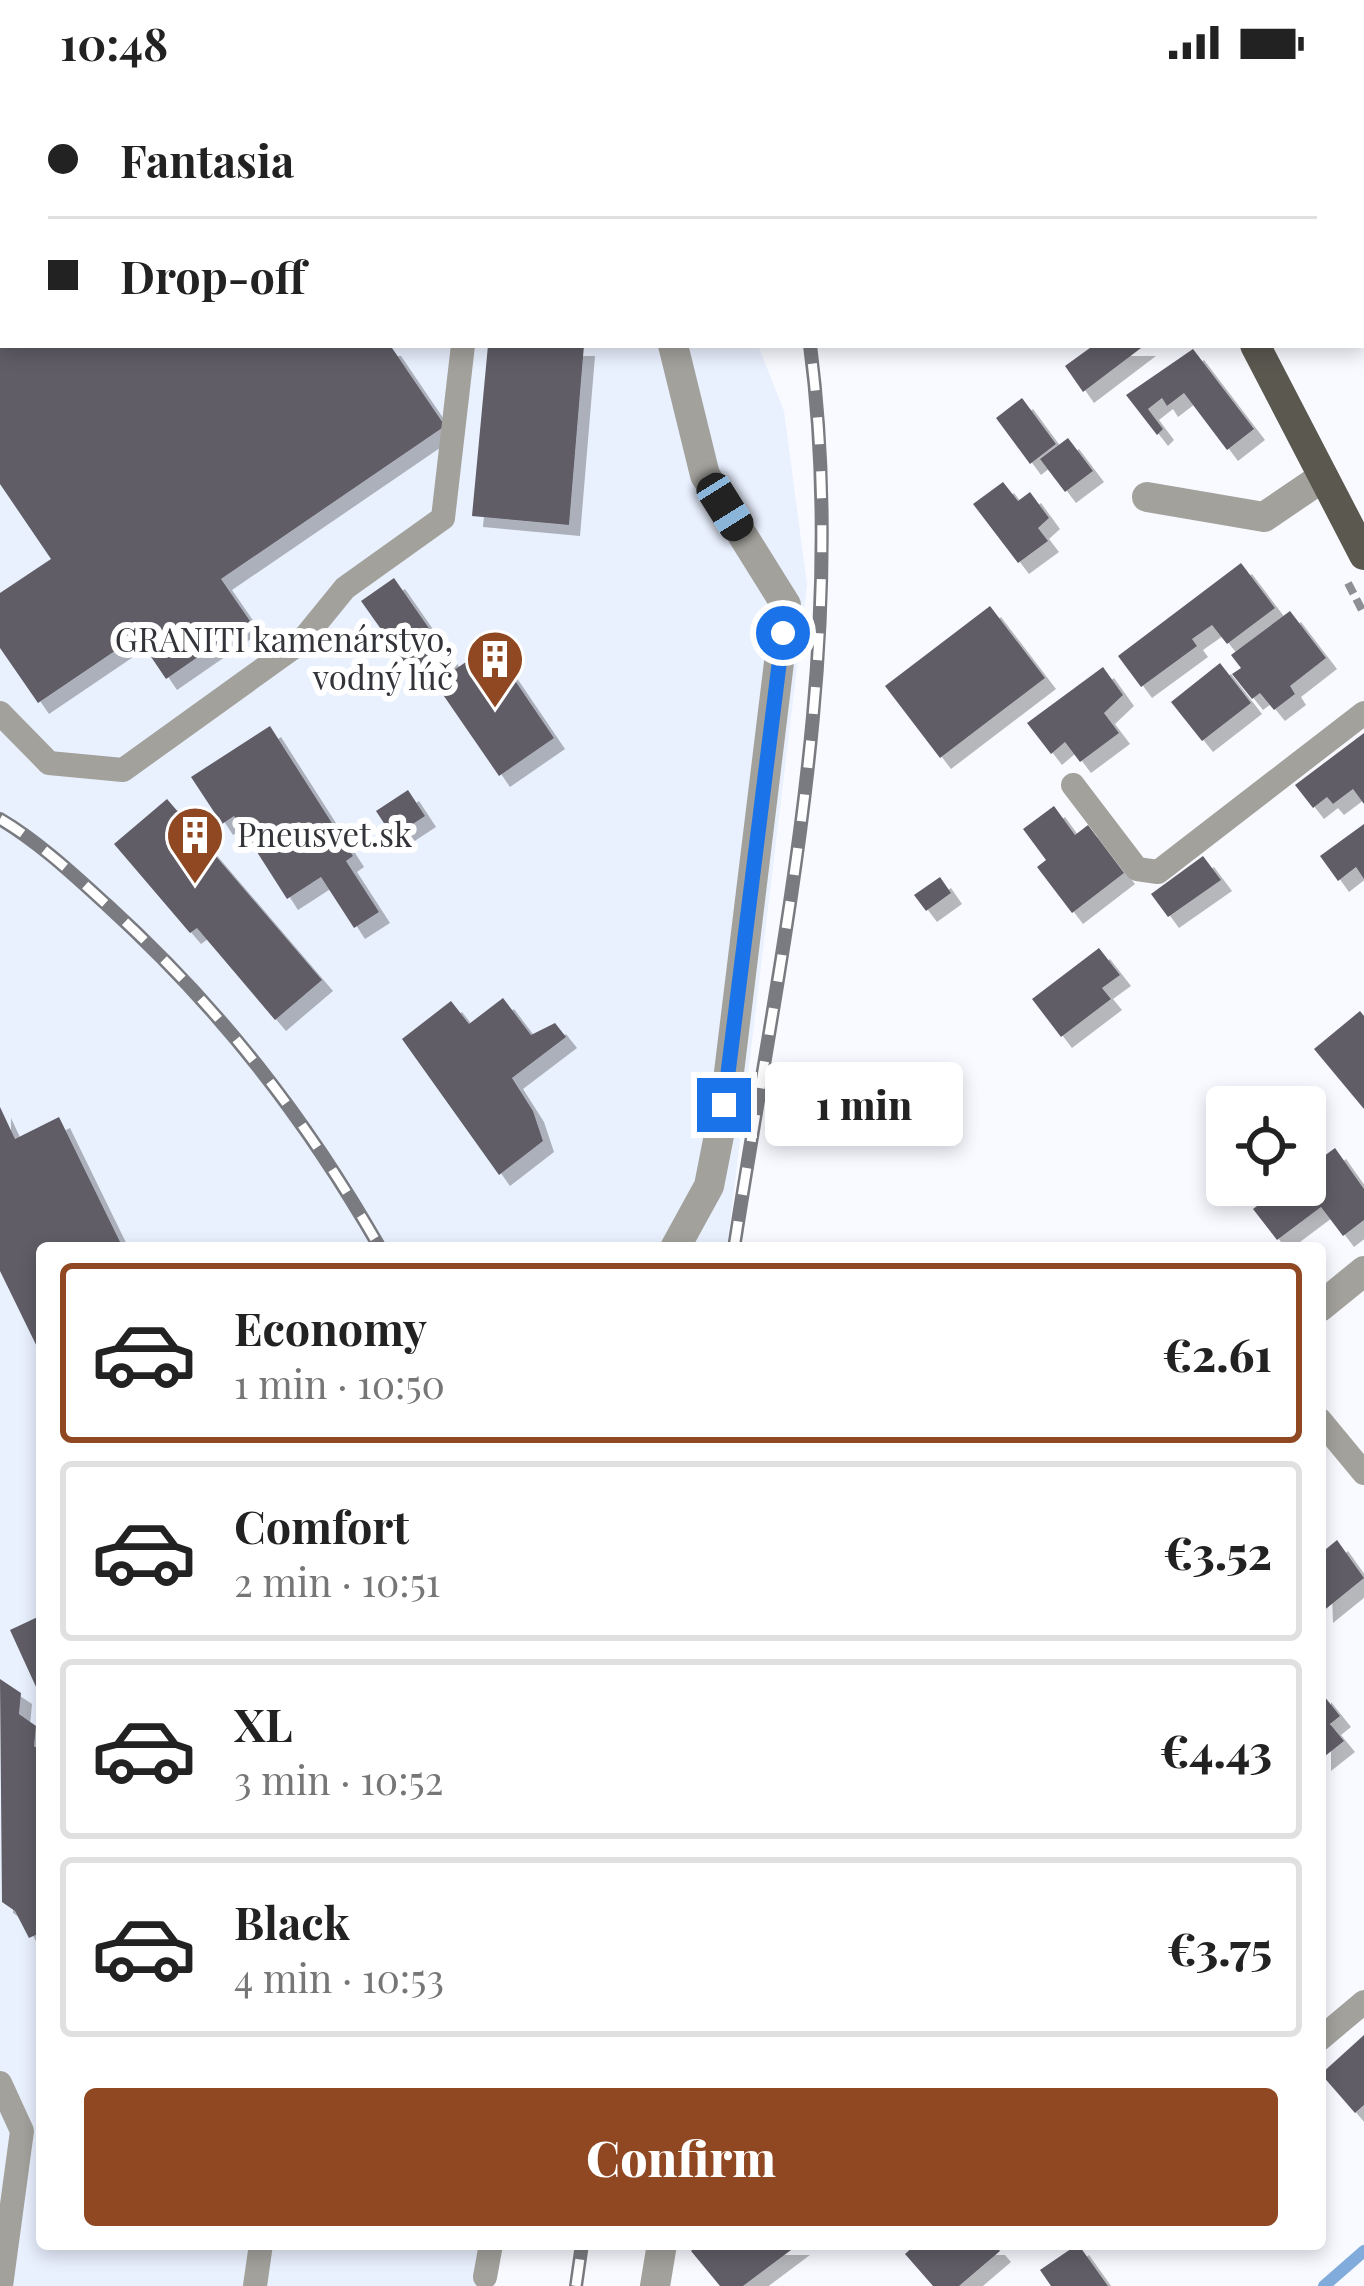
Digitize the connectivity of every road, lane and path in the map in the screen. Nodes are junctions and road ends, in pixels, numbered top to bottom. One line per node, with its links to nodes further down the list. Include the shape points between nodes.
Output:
1 (463, 348): 7 (lane, via 443,518 345,588 301,642 123,770 49,763)
2 (675, 348): 10 (street, via 705,475 786,605 724,1105 709,1186)
3 (1257, 348): 4 (main road)
4 (1323, 477): 5 (street, via 1264,518); 6 (main road)
5 (1147, 497)
6 (1364, 555)
7 (0, 713)
8 (1364, 713): 9 (lane, via 1158,872 1137,869)
9 (1073, 785)
10 (677, 1242)
11 (1364, 1271): 12 (street)
12 (1326, 1302)
13 (1326, 1427): 14 (lane)
14 (1364, 1473)
15 (1364, 2002): 16 (lane)
16 (1326, 2034)
17 (0, 2083): 22 (lane, via 22,2131)
18 (260, 2250): 23 (lane)
19 (490, 2250): 21 (lane)
20 (661, 2250): 24 (street)
21 (485, 2277)
22 (1, 2286)
23 (255, 2286)
24 (655, 2286)

